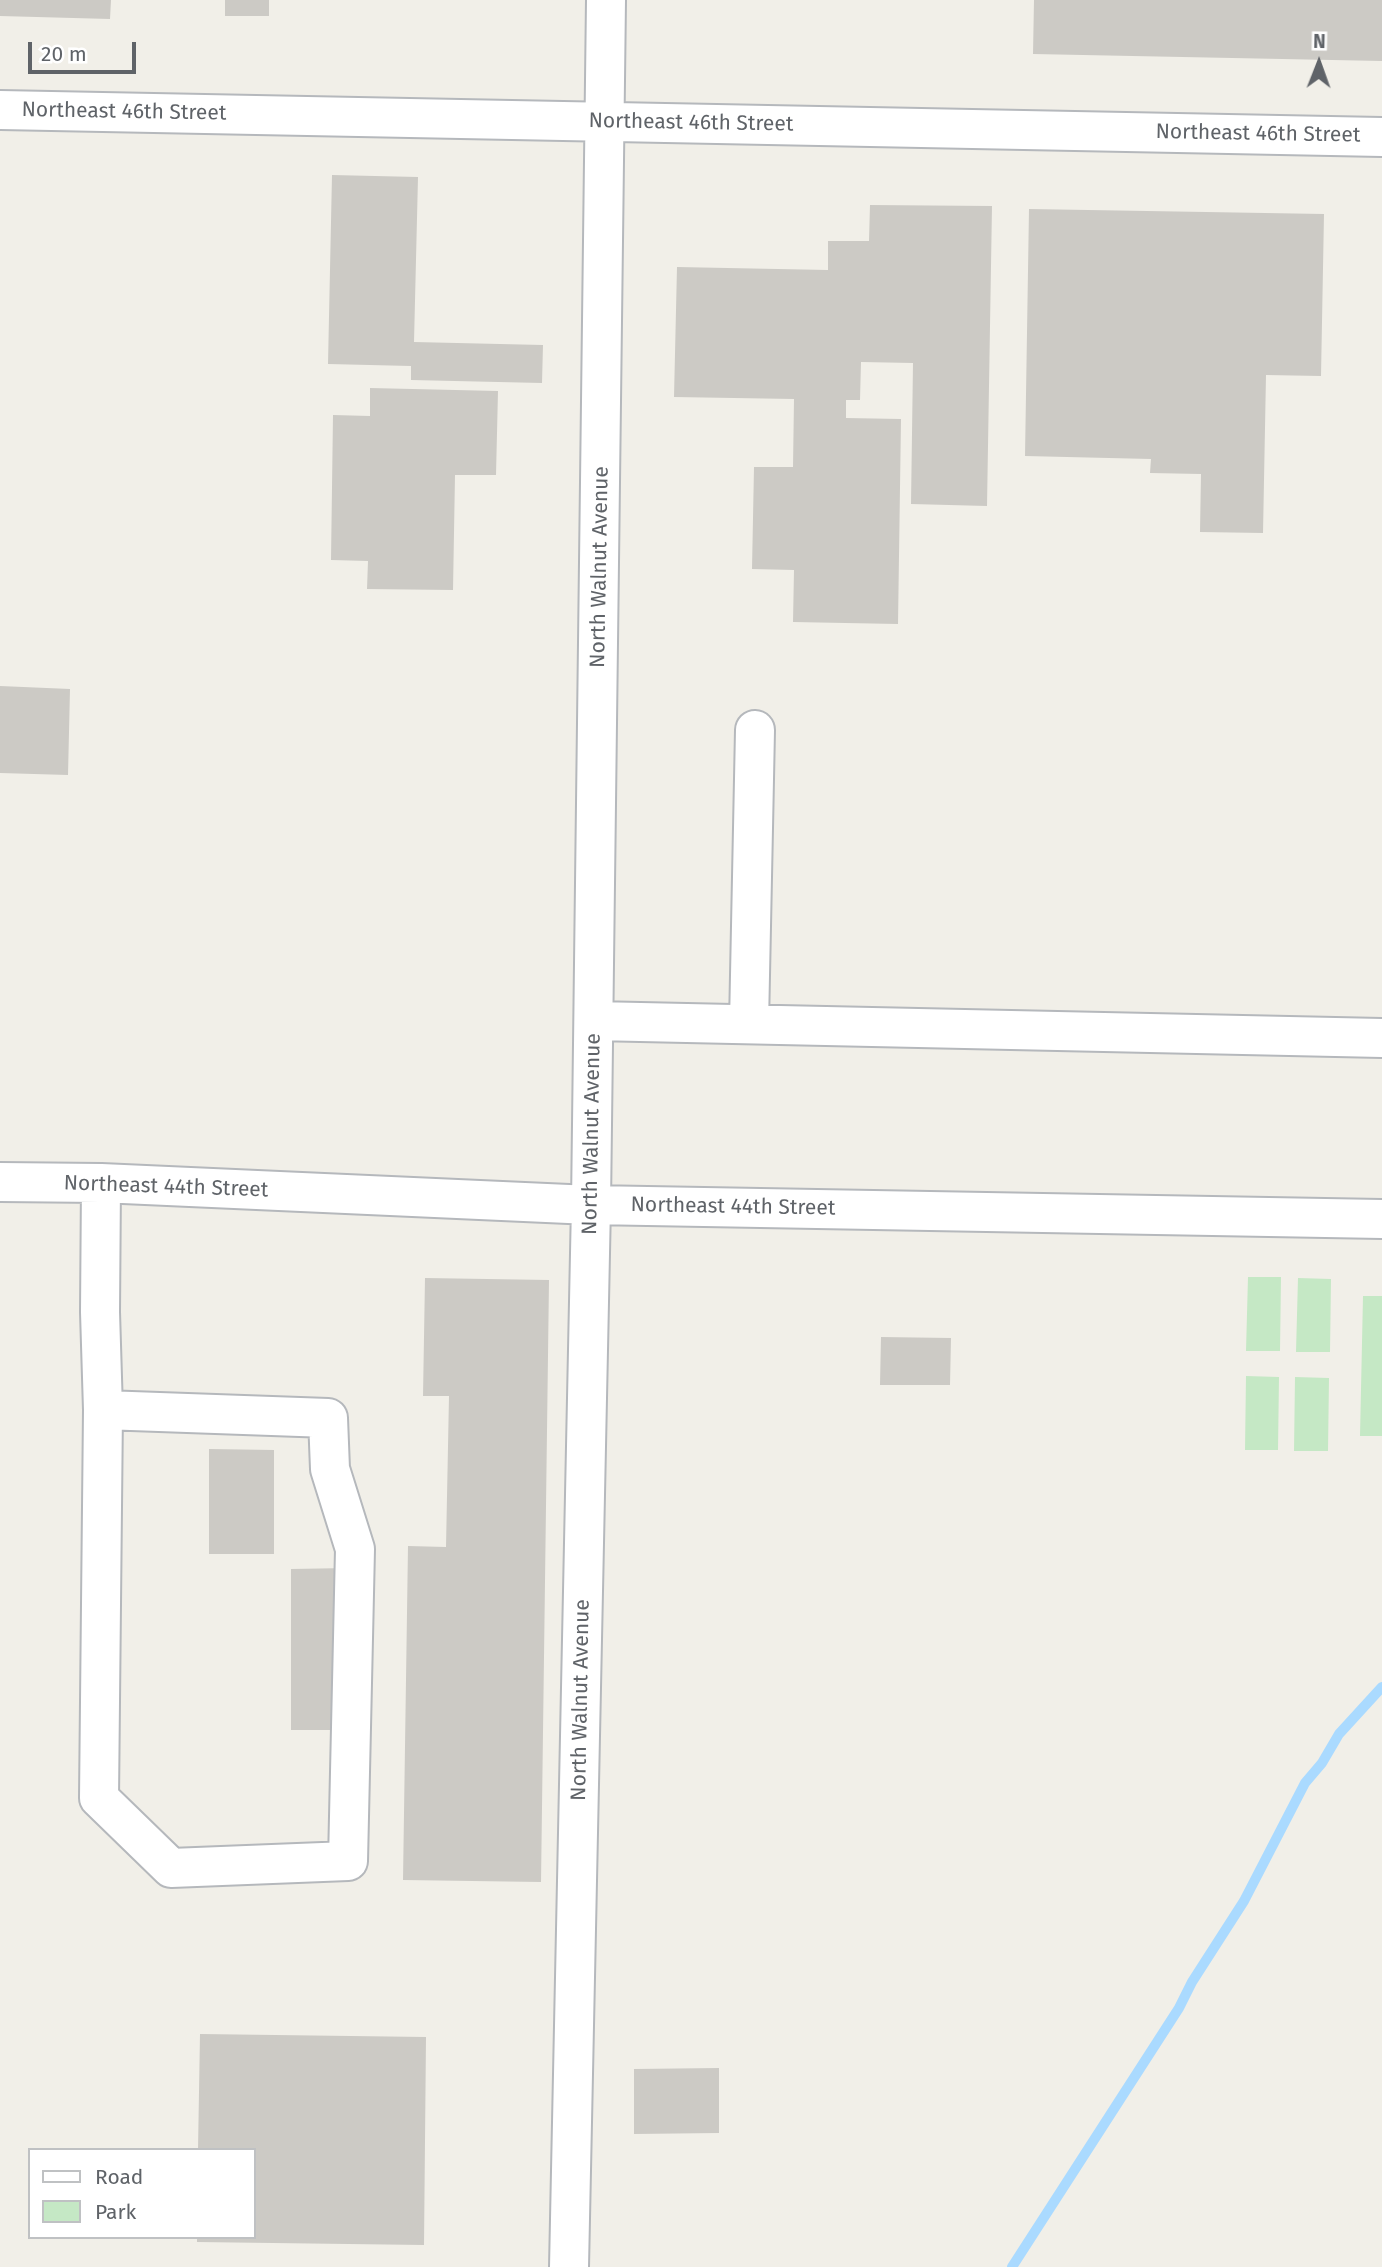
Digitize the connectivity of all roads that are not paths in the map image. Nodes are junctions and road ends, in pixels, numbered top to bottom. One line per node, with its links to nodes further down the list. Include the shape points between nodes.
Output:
1 (606, 0): 3 (street, North Walnut Avenue)
2 (0, 110): 3 (street, Northeast 46th Street)
3 (606, 121): 4 (street, Northeast 46th Street); 6 (street, North Walnut Avenue)
4 (1382, 137)
5 (755, 730): 7 (street)
6 (594, 1021): 7 (street); 11 (street, North Walnut Avenue)
7 (748, 1024): 8 (street)
8 (1382, 1038)
9 (0, 1182): 10 (street, Northeast 44th Street)
10 (101, 1183): 11 (street, Northeast 44th Street); 13 (street)
11 (591, 1205): 12 (street, Northeast 44th Street); 14 (street, North Walnut Avenue)
12 (1382, 1219)
13 (103, 1410): 13 (street, via 328,1418 330,1469 355,1549 348,1861 172,1868 99,1798)
14 (569, 2267)

